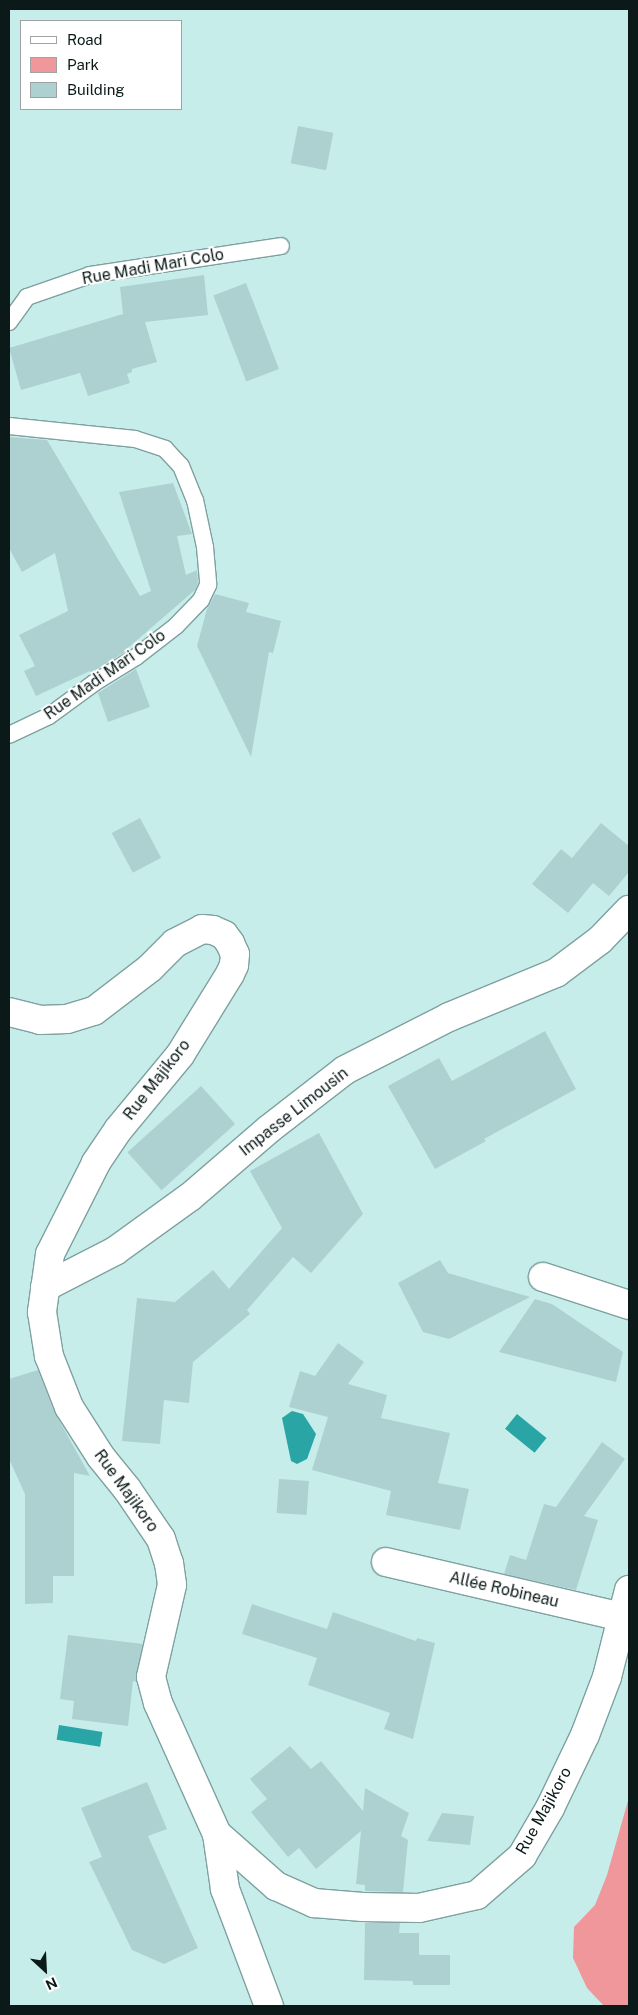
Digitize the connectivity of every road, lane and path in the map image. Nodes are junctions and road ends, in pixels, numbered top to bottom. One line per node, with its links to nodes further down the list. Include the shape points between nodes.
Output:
1 (281, 246): 2 (lane, Rue Madi Mari Colo, via 90,275 27,297)
2 (9, 322)
3 (9, 426): 4 (lane, Rue Madi Mari Colo, via 128,438 165,449 181,466 195,500 205,547 208,585 202,600 176,626 136,657 49,716)
4 (9, 735)
5 (629, 910): 8 (street, Impasse Limousin, via 600,940 556,973 449,1017 346,1070 269,1129 190,1197 123,1246)
6 (9, 1012): 8 (street, Rue Majikoro, via 40,1020 67,1019 94,1011 150,968 175,943 202,930 224,935 235,954 230,974 180,1054 118,1130 96,1164 50,1254)
7 (543, 1277): 9 (street)
8 (45, 1287): 13 (street, Rue Majikoro, via 42,1312 49,1356 68,1407 156,1531 169,1563 172,1585 152,1678 158,1702)
9 (629, 1306)
10 (386, 1562): 12 (street, Allée Robineau)
11 (629, 1590): 12 (street, Rue Majikoro)
12 (622, 1617): 13 (street, Rue Majikoro, via 607,1677 585,1735 550,1808 522,1856 477,1895 419,1908 314,1903 276,1886)
13 (217, 1834): 14 (street, via 225,1889)
14 (269, 2006)

